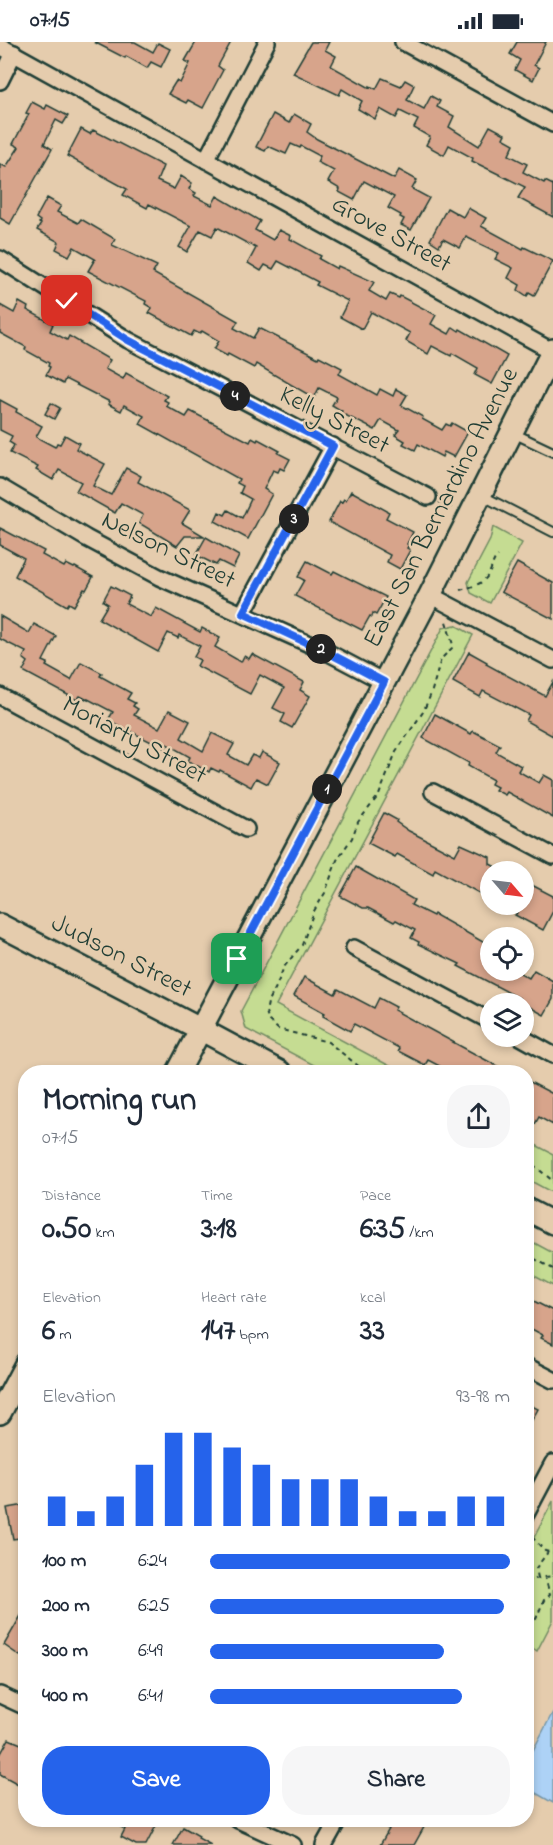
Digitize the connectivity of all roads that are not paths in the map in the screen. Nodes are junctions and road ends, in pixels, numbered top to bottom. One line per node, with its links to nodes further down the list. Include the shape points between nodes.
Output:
1 (267, 42): 7 (street)
2 (403, 42): 6 (street)
3 (0, 45): 4 (street, Grove Street)
4 (14, 53): 5 (street); 7 (street, Grove Street)
5 (0, 81)
6 (553, 124)
7 (206, 160): 9 (street, Grove Street)
8 (0, 259): 11 (street, Kelly Street, via 128,340)
9 (553, 351): 10 (street, East San Bernardino Avenue)
10 (512, 432): 12 (lane); 14 (street, East San Bernardino Avenue)
11 (333, 446): 15 (street, Kelly Street); 18 (street)
12 (553, 452)
13 (0, 487): 18 (street, Nelson Street, via 159,577)
14 (479, 494): 16 (lane); 17 (street, East San Bernardino Avenue)
15 (428, 497)
16 (553, 532)
17 (430, 595): 19 (street); 20 (street, East San Bernardino Avenue)
18 (243, 613): 20 (street, Nelson Street)
19 (553, 660)
20 (384, 682): 28 (street, East San Bernardino Avenue)
21 (0, 696): 23 (street, Moriarty Street)
22 (433, 792): 24 (street)
23 (246, 829)
24 (553, 856)
25 (0, 925): 28 (street, Judson Street)
26 (354, 948): 27 (street)
27 (480, 1016)
28 (200, 1029): 31 (street, East San Bernardino Avenue); 32 (street, Judson Street)
29 (534, 1044): 30 (street)
30 (553, 1055)
31 (181, 1065)
32 (267, 1065)
33 (534, 1213): 34 (street)
34 (553, 1223)
35 (534, 1370): 37 (street)
36 (18, 1379): 38 (street)
37 (553, 1380)
38 (0, 1413)
39 (553, 1463): 40 (street)
40 (534, 1499)
41 (0, 1695): 42 (street)
42 (18, 1703)
43 (253, 1827): 45 (street)
44 (334, 1827): 46 (street)
45 (293, 1845)
46 (324, 1845)

